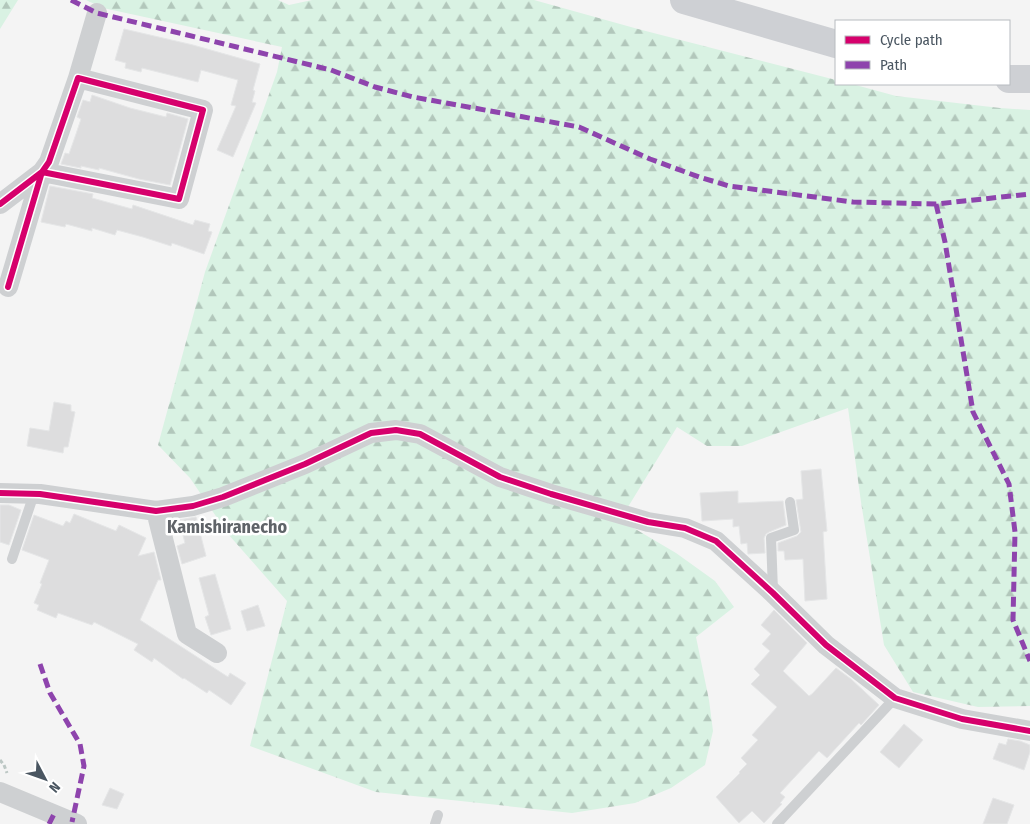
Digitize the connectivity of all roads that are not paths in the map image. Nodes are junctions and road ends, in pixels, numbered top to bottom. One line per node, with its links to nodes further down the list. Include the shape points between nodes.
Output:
1 (684, 0): 3 (street)
2 (98, 13): 4 (street)
3 (835, 44)
4 (78, 78): 7 (street, via 49,162); 7 (street, via 203,110 179,199)
5 (1010, 79): 6 (street)
6 (1030, 79)
7 (42, 172): 8 (street); 9 (street)
8 (0, 204)
9 (8, 286)
10 (0, 493): 11 (street)
11 (34, 494): 13 (street); 14 (lane)
12 (790, 502): 15 (lane, via 794,530 771,538)
13 (156, 511): 15 (street, via 223,497 371,433 396,430 420,434 500,477 648,522 685,528 716,541); 16 (street, via 187,634)
14 (12, 559)
15 (773, 593): 17 (street, via 826,645)
16 (217, 653)
17 (896, 698): 18 (street, via 962,719); 21 (lane)
18 (1030, 731)
19 (0, 792): 20 (street)
20 (77, 824)
21 (777, 824)

